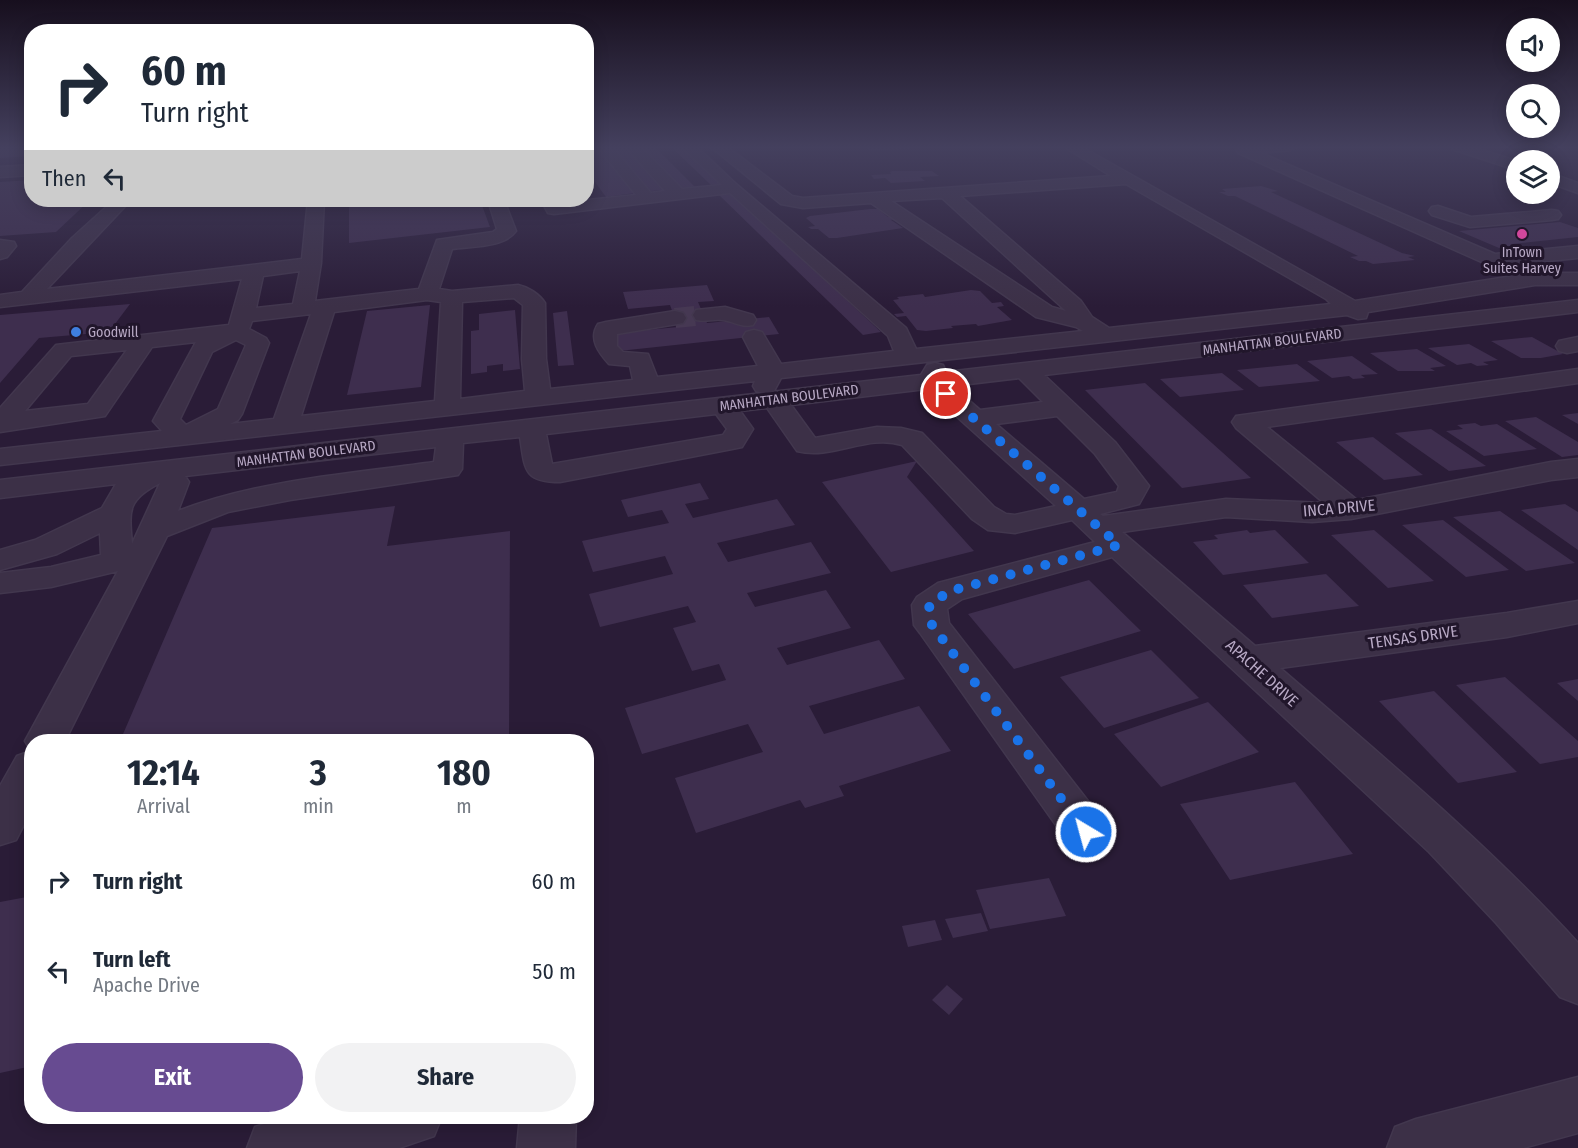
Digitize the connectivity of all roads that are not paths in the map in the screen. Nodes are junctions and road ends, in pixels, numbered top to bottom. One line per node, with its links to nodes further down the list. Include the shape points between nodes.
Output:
1 (746, 200): 40 (street, via 898,333)
2 (785, 200): 3 (street, via 803,203)
3 (852, 200)
4 (877, 200): 24 (street)
5 (953, 200): 23 (street)
6 (1165, 200): 32 (street)
7 (1355, 200): 18 (street)
8 (1523, 204): 13 (street)
9 (116, 207): 28 (street)
10 (315, 207): 19 (street)
11 (498, 207): 26 (street, via 507,231 498,237 444,244)
12 (1438, 211): 13 (street, via 1470,222)
13 (1552, 215): 14 (street)
14 (1569, 221)
15 (0, 246): 17 (street, via 8,246)
16 (1578, 252): 18 (street)
17 (0, 253)
18 (1492, 260): 21 (street)
19 (311, 263): 20 (street); 31 (street)
20 (254, 272): 28 (street); 36 (street)
21 (1534, 279): 22 (street, MANHATTAN BOULEVARD); 32 (street, MANHATTAN BOULEVARD)
22 (1578, 279)
23 (1046, 283): 24 (street); 37 (street)
24 (1008, 287): 37 (street, via 1044,312)
25 (1578, 290): 33 (street, via 1485,303 1487,309)
26 (427, 294): 27 (street); 31 (street)
27 (452, 297): 45 (street, via 518,291 534,303); 48 (street)
28 (27, 298): 29 (street)
29 (0, 301)
30 (1578, 306): 33 (street, MANHATTAN BOULEVARD)
31 (314, 307): 36 (street); 52 (street)
32 (1350, 308): 37 (street, MANHATTAN BOULEVARD); 39 (street, via 1364,317 1362,321 1236,339)
33 (1508, 314): 39 (street, MANHATTAN BOULEVARD)
34 (704, 315): 42 (street, via 725,313 749,328)
35 (675, 318): 44 (street, via 606,329 606,347 618,359 640,359)
36 (241, 324): 38 (street); 55 (street, via 202,348 166,421); 55 (street, via 258,343 229,414)
37 (1094, 331): 40 (street, MANHATTAN BOULEVARD)
38 (145, 341): 51 (street, via 64,350); 51 (street, via 96,411)
39 (1230, 347): 41 (street, MANHATTAN BOULEVARD)
40 (919, 369): 41 (street, MANHATTAN BOULEVARD); 42 (street, MANHATTAN BOULEVARD); 46 (street, MANHATTAN BOULEVARD); 50 (street, APACHE DRIVE)
41 (1025, 370): 49 (street)
42 (772, 371): 44 (street, MANHATTAN BOULEVARD); 53 (street, via 768,384 754,392 612,409)
43 (1578, 376): 61 (street, via 1245,422)
44 (647, 385): 45 (street, MANHATTAN BOULEVARD)
45 (538, 397): 48 (street, MANHATTAN BOULEVARD)
46 (774, 399): 47 (street, MANHATTAN BOULEVARD); 63 (street, via 807,445 886,434 912,439 983,513 999,523)
47 (723, 405): 53 (street, MANHATTAN BOULEVARD); 54 (street, via 740,429 732,441 560,473 538,469)
48 (447, 406): 52 (street, MANHATTAN BOULEVARD)
49 (1063, 407): 50 (street); 63 (street, via 1105,448 1134,486 1129,498)
50 (975, 419): 63 (street, APACHE DRIVE)
51 (1, 423)
52 (285, 424): 55 (street, MANHATTAN BOULEVARD)
53 (564, 424): 54 (street, MANHATTAN BOULEVARD)
54 (532, 428): 56 (street, MANHATTAN BOULEVARD)
55 (183, 436): 57 (street, MANHATTAN BOULEVARD); 59 (street)
56 (450, 437): 59 (street, MANHATTAN BOULEVARD); 64 (street, via 448,470 290,491 220,505)
57 (0, 457)
58 (1578, 468): 61 (street, INCA DRIVE)
59 (165, 470): 60 (street, MANHATTAN BOULEVARD); 62 (street, via 128,489); 64 (street, via 176,482)
60 (0, 489)
61 (1351, 510): 63 (street, INCA DRIVE, via 1312,513 1227,508)
62 (114, 514): 64 (street); 65 (street, via 46,547)
63 (1099, 527): 68 (street, APACHE DRIVE); 72 (street, via 950,591 929,605 932,625)
64 (138, 548): 66 (street, via 51,577); 69 (street)
65 (0, 560)
66 (0, 583)
67 (1578, 612): 68 (street, TENSAS DRIVE)
68 (1248, 660): 73 (street, APACHE DRIVE, via 1473,865)
69 (48, 734)
70 (24, 782): 71 (street)
71 (0, 827)
72 (1086, 832)
73 (1578, 980)
74 (1578, 1105): 79 (street)
75 (380, 1124): 77 (street)
76 (548, 1124): 78 (street)
77 (276, 1148)
78 (546, 1148)
79 (1416, 1148)

